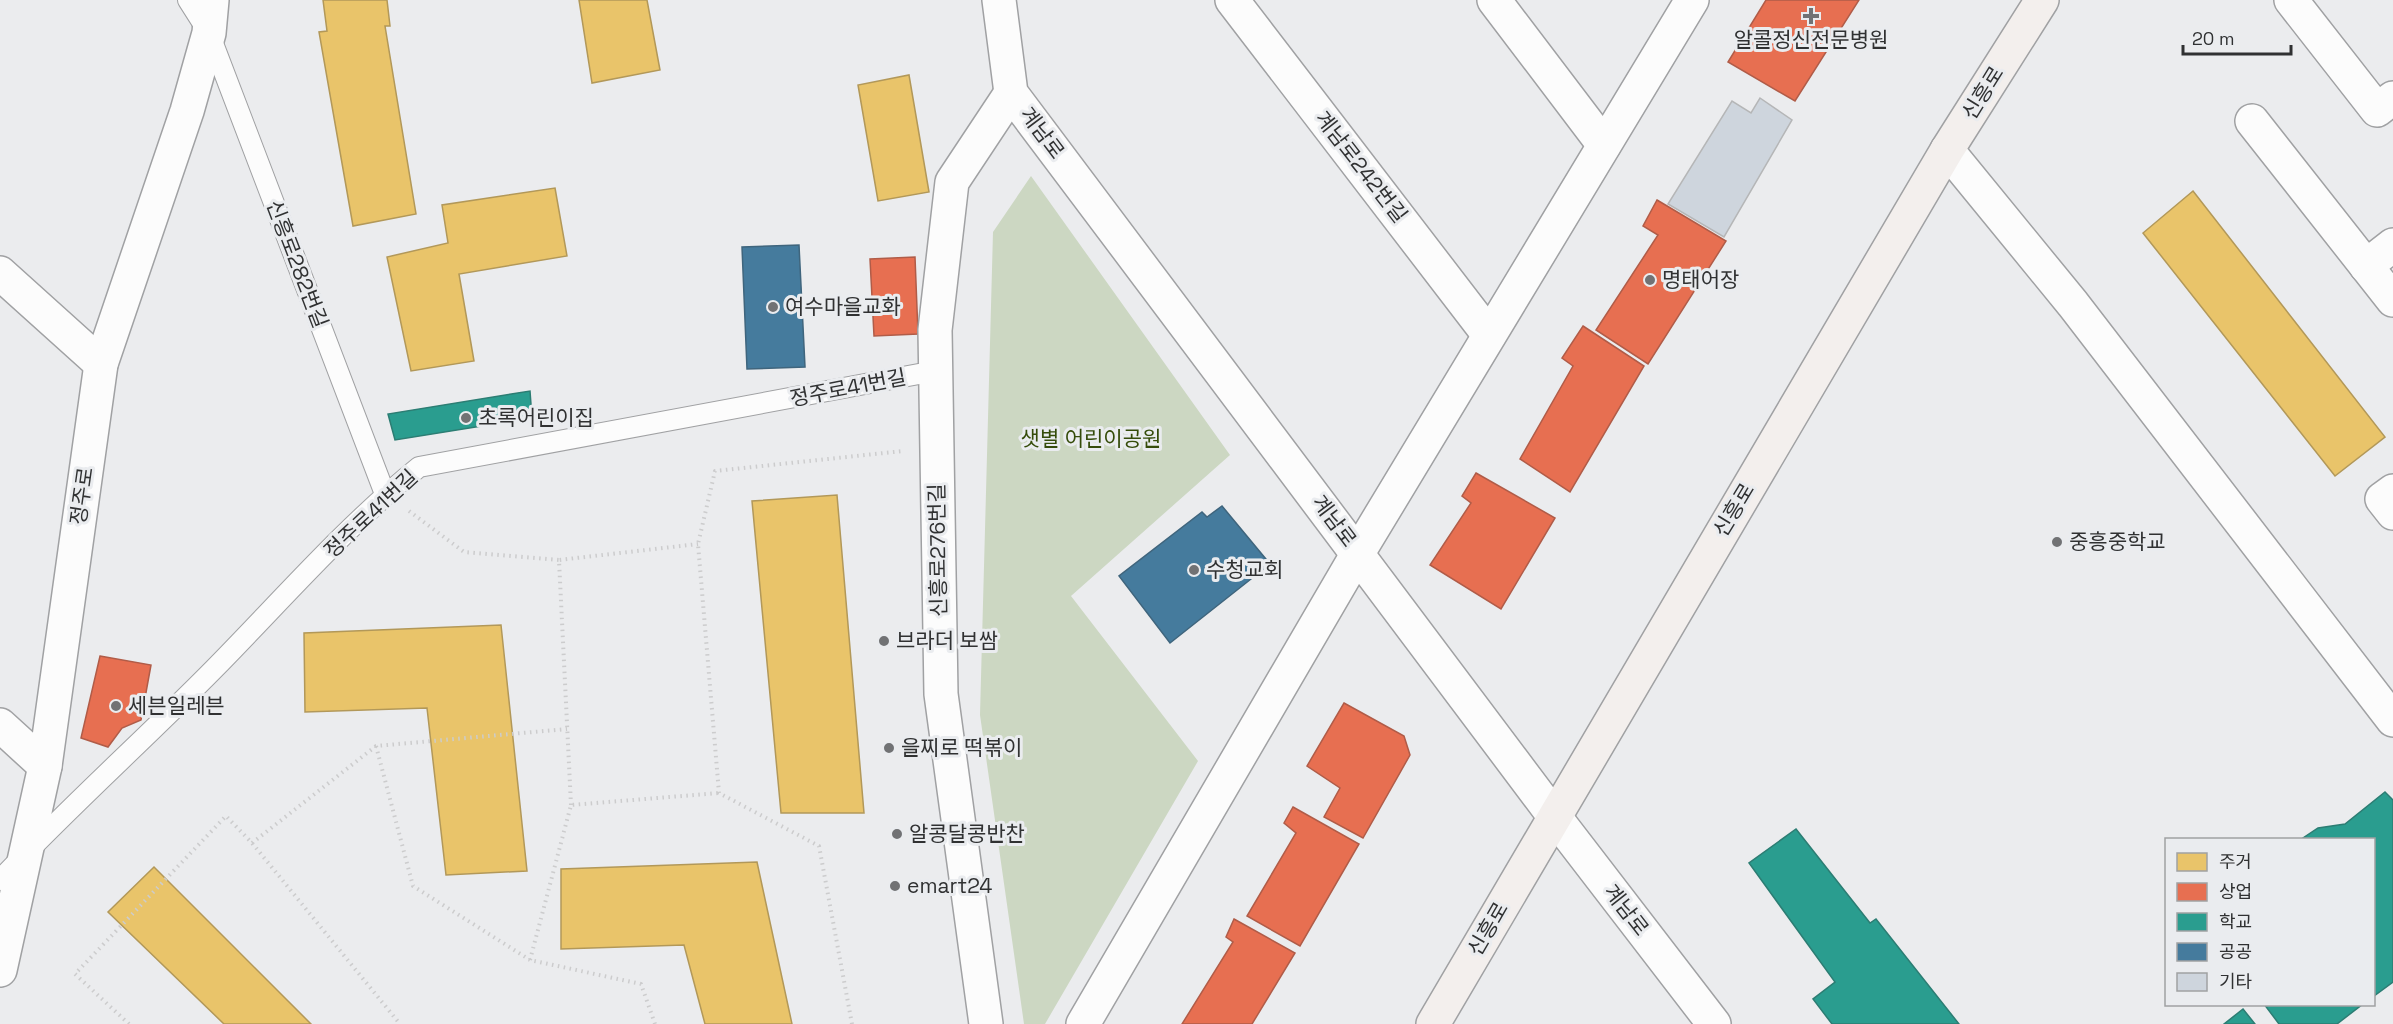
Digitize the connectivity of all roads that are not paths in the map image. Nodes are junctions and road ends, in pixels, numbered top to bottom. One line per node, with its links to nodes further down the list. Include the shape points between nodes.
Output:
1 (188, 0): 9 (lane)
2 (212, 0): 9 (street, 정주로)
3 (999, 0): 10 (street, 계남로)
4 (1232, 0): 19 (street, 계남로242번길)
5 (1494, 0): 13 (street)
6 (1692, 0): 13 (street)
7 (2042, 0): 14 (street, 신흥로)
8 (2291, 0): 11 (street)
9 (209, 33): 20 (street, 정주로, via 187,111); 23 (lane, 신흥로282번길)
10 (1011, 93): 21 (street, 신흥로276번길, via 952,182 935,330); 25 (street, 계남로)
11 (2388, 113)
12 (2252, 121): 16 (street)
13 (1604, 145): 19 (street)
14 (1947, 150): 26 (street, via 2073,304); 29 (street, 신흥로)
15 (2393, 245): 16 (street)
16 (2366, 266): 18 (street)
17 (0, 273): 20 (street)
18 (2393, 300)
19 (1490, 335): 25 (street)
20 (101, 364): 28 (street, 정주로)
21 (935, 371): 23 (lane, 정주로41번길, via 419,467); 33 (street, 신흥로276번길, via 941,694)
22 (2393, 491): 24 (street, via 2382,499)
23 (385, 494): 30 (lane, 정주로41번길, via 212,671)
24 (2393, 513)
25 (1358, 553): 29 (street, 계남로); 34 (street)
26 (2393, 720)
27 (0, 725): 28 (street)
28 (45, 766): 30 (street, 정주로)
29 (1554, 816): 35 (street, 신흥로); 36 (street, 계남로)
30 (25, 853): 31 (lane, 정주로41번길); 32 (street, 정주로)
31 (0, 880)
32 (0, 970)
33 (986, 1024)
34 (1083, 1024)
35 (1433, 1024)
36 (1714, 1024)

